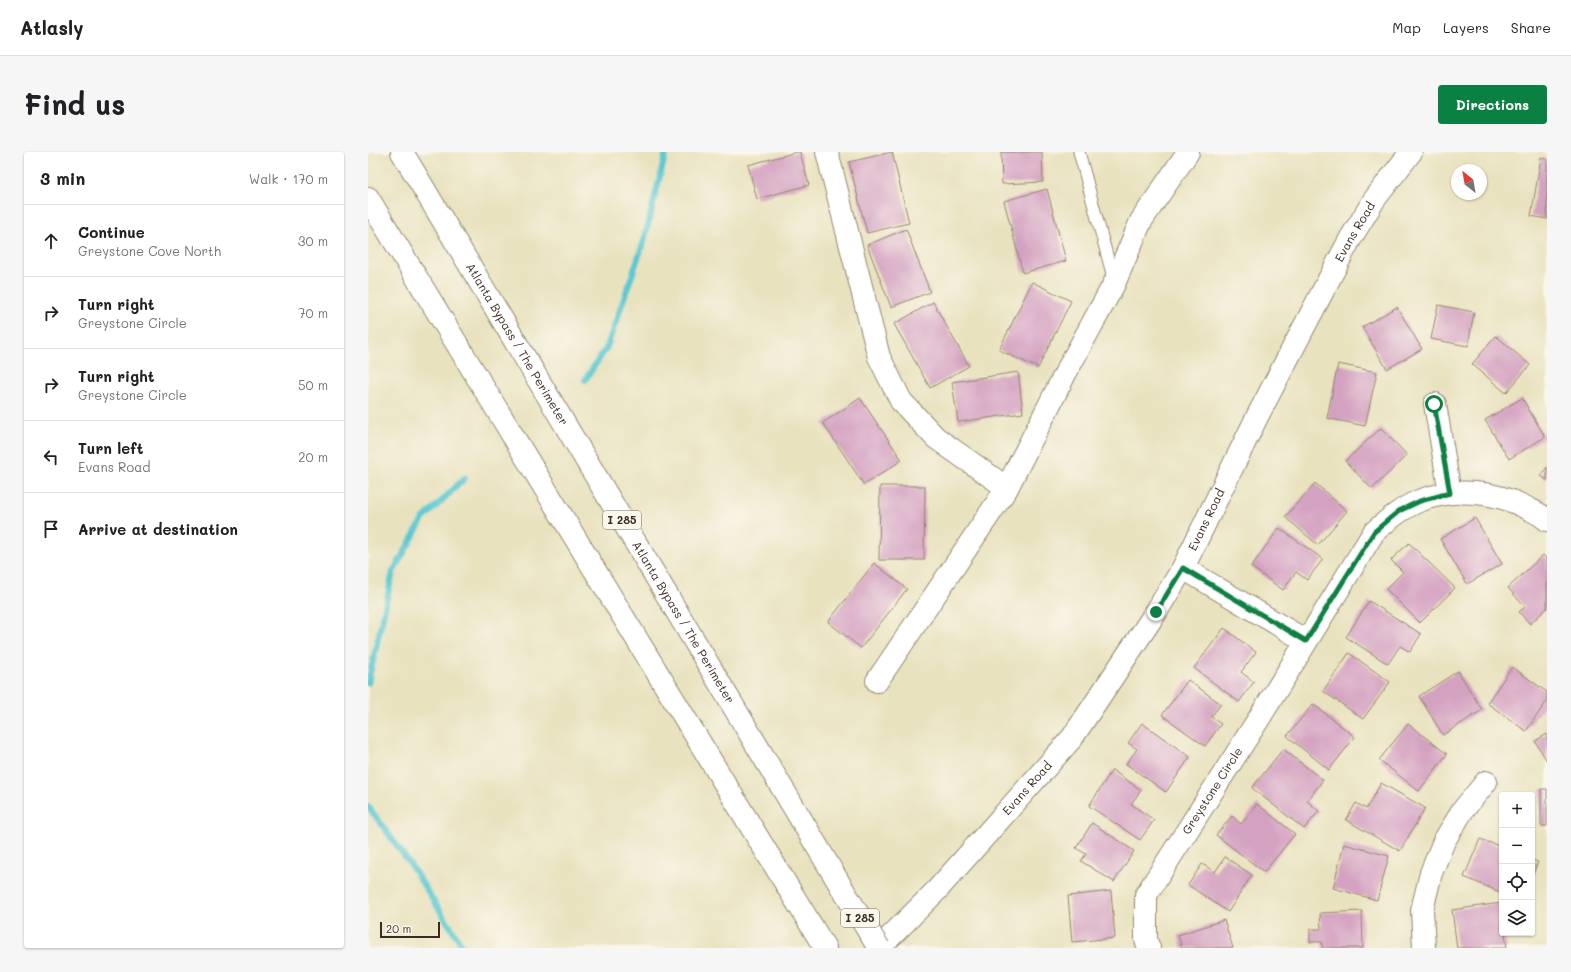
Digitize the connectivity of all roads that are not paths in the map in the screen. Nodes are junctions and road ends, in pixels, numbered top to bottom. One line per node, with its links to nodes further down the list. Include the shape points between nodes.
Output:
1 (402, 152): 17 (main road, Atlanta Bypass / The Perimeter / I 285, bridge)
2 (827, 152): 9 (main road, via 879,358 901,401 936,438)
3 (1079, 152): 7 (lane)
4 (1188, 152): 7 (main road, via 1141,221)
5 (1411, 152): 12 (main road, Evans Road, via 1374,200 1348,241)
6 (368, 198): 16 (main road)
7 (1114, 284): 9 (main road)
8 (1434, 404): 10 (main road)
9 (1007, 488): 14 (main road)
10 (1450, 493): 11 (main road, Greystone Circle, via 1481,493 1513,501); 13 (main road, Greystone Circle, via 1420,501 1399,511 1374,532)
11 (1547, 520)
12 (1183, 568): 13 (main road); 17 (main road, Evans Road, via 1072,738 937,890)
13 (1306, 641): 18 (main road, Greystone Circle, via 1146,895 1146,940)
14 (877, 681)
15 (1486, 782): 19 (main road, via 1463,810 1444,841 1431,873 1422,910)
16 (825, 948)
17 (879, 948)
18 (1149, 948)
19 (1424, 948)

